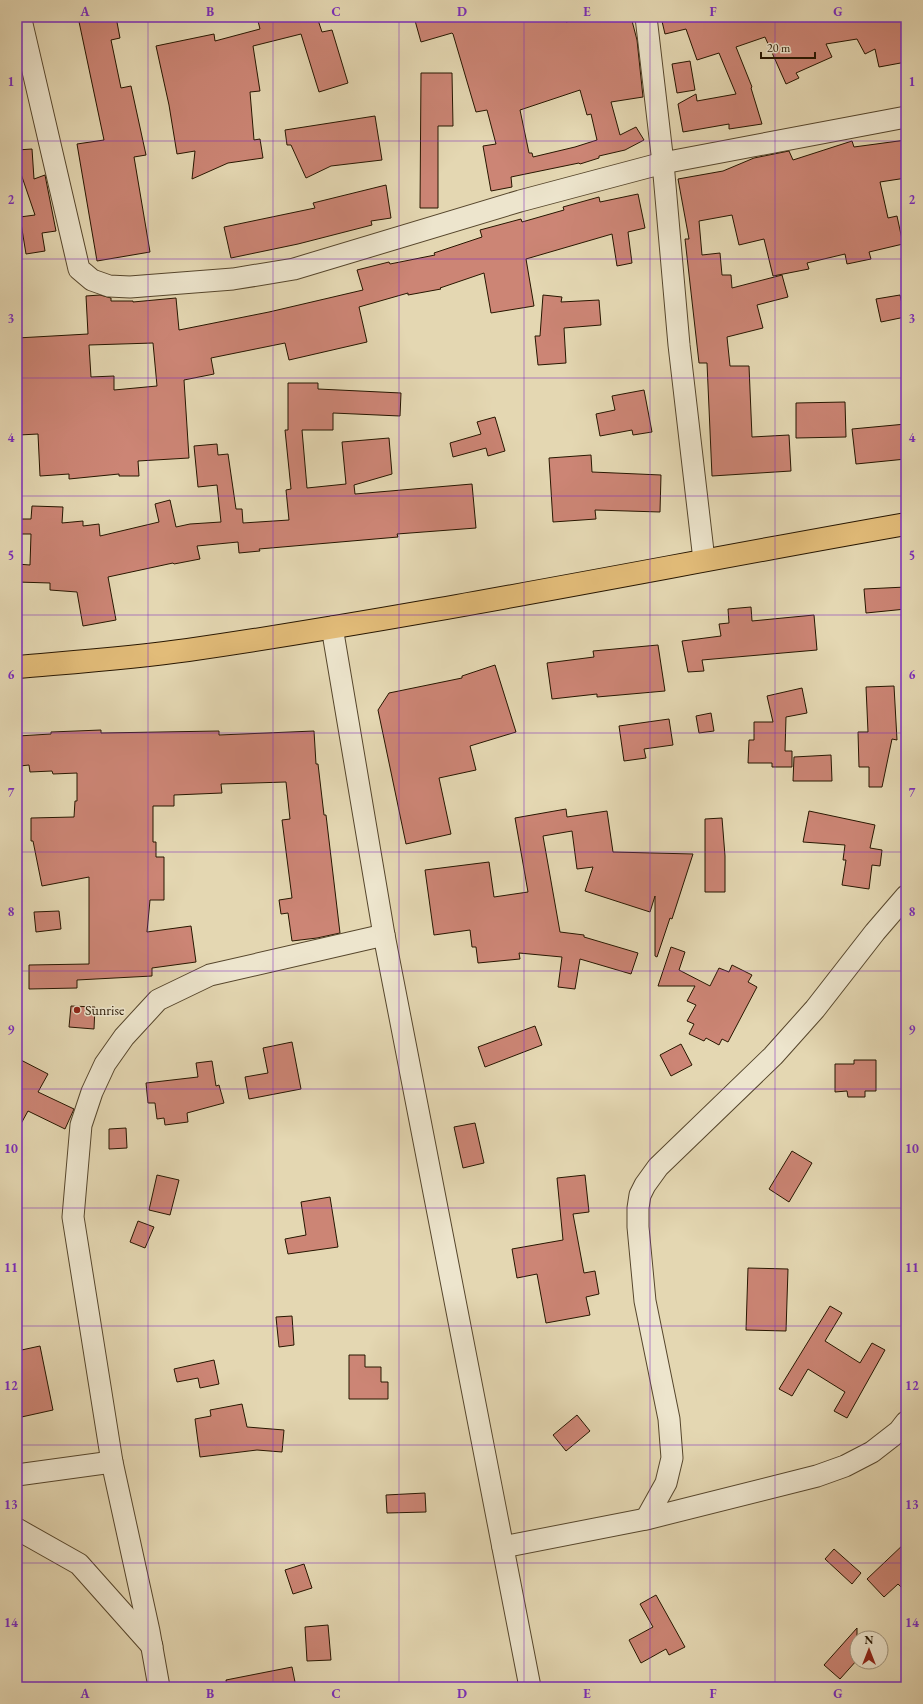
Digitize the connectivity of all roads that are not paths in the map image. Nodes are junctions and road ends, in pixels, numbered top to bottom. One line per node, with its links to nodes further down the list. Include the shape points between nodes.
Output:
1 (19, 17): 4 (street, via 79,269 92,280 109,286 130,287 233,279 294,268 520,201)
2 (646, 17): 4 (street)
3 (906, 117): 4 (street)
4 (663, 163): 6 (street, via 679,345)
5 (906, 524): 6 (highway)
6 (704, 560): 7 (highway)
7 (332, 627): 8 (highway, via 186,650); 10 (street)
8 (17, 667)
9 (906, 896): 14 (street, via 874,932 810,1015 773,1056 658,1167 640,1195 638,1228 644,1294 668,1419 672,1458 666,1483)
10 (384, 936): 12 (street, via 210,975 158,1000 124,1037 105,1064 81,1125 73,1217); 16 (street)
11 (906, 1422): 14 (street, via 899,1431 872,1452 845,1466 817,1476)
12 (112, 1462): 13 (street); 17 (street)
13 (17, 1475)
14 (646, 1519): 16 (street)
15 (17, 1529): 17 (street, via 78,1564)
16 (503, 1547): 19 (street)
17 (152, 1646): 18 (street)
18 (159, 1687)
19 (530, 1687)

